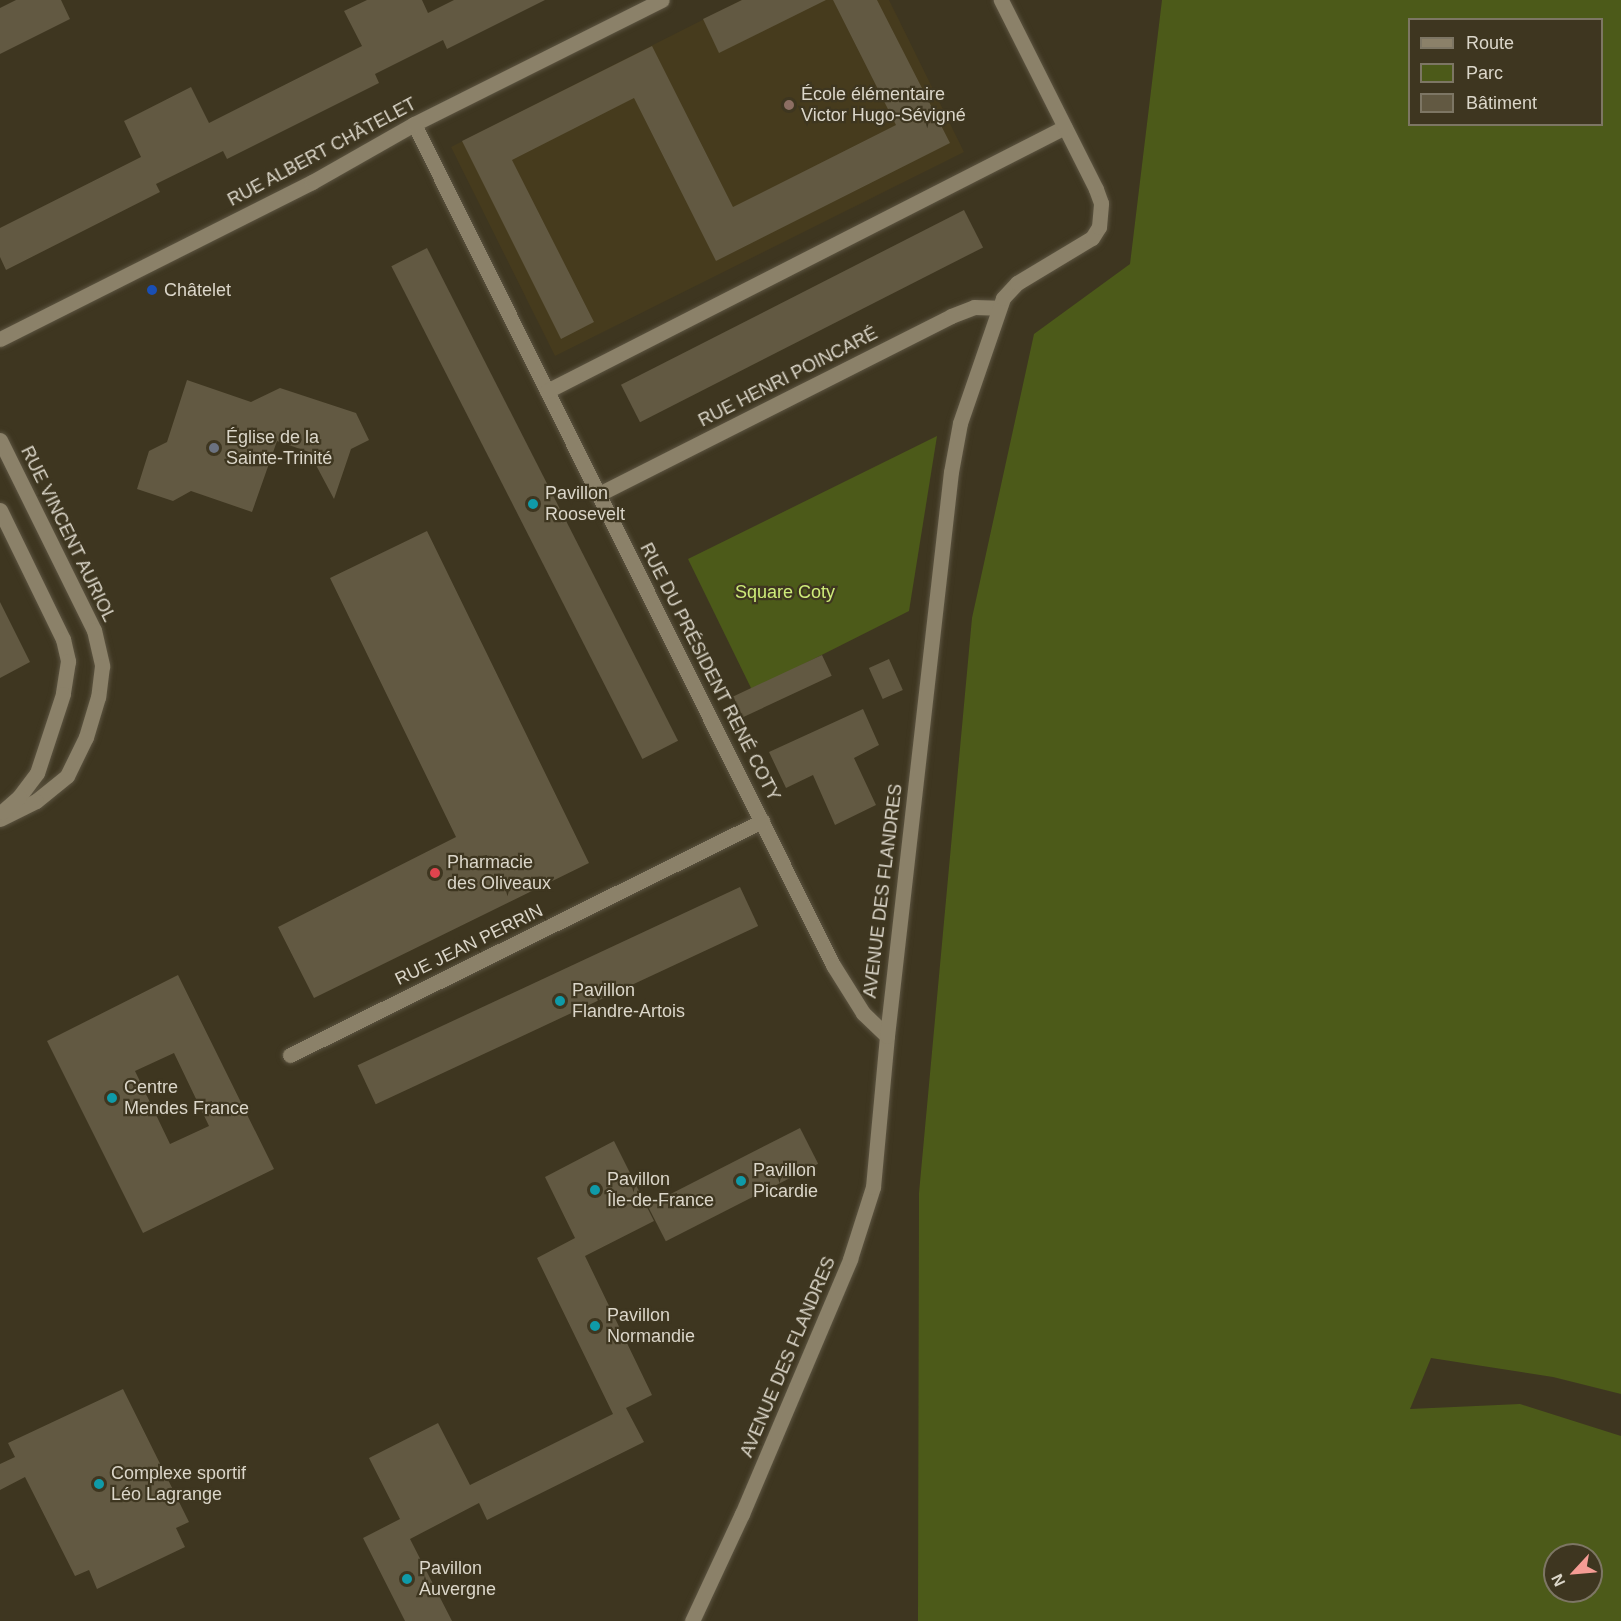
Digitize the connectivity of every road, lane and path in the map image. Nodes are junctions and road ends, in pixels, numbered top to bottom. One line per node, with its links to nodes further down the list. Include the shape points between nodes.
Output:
1 (662, 0): 3 (street, RUE ALBERT CHÂTELET)
2 (1002, 0): 4 (street, AVENUE DES FLANDRES)
3 (414, 124): 6 (street, RUE ALBERT CHÂTELET, via 322,177); 7 (street, RUE DU PRÉSIDENT RENÉ COTY)
4 (1065, 127): 5 (street, AVENUE DES FLANDRES, via 1101,203 1099,227 1092,238 1017,283); 7 (street)
5 (998, 308): 9 (street, RUE HENRI POINCARÉ, via 974,307 951,316); 14 (street, AVENUE DES FLANDRES, via 960,423 951,471)
6 (0, 339)
7 (547, 390): 9 (street, RUE DU PRÉSIDENT RENÉ COTY)
8 (0, 440): 12 (street, RUE VINCENT AURIOL, via 94,630 102,666 89,726 67,776 36,801)
9 (599, 494): 13 (street, RUE DU PRÉSIDENT RENÉ COTY)
10 (0, 510): 11 (street, via 63,639 68,661 63,694 37,773 19,797)
11 (0, 813)
12 (0, 819)
13 (762, 821): 14 (street, RUE DU PRÉSIDENT RENÉ COTY, via 848,992); 15 (street, RUE JEAN PERRIN)
14 (886, 1036): 16 (street, AVENUE DES FLANDRES, via 876,1162 865,1220 742,1514)
15 (290, 1056)
16 (692, 1621)

